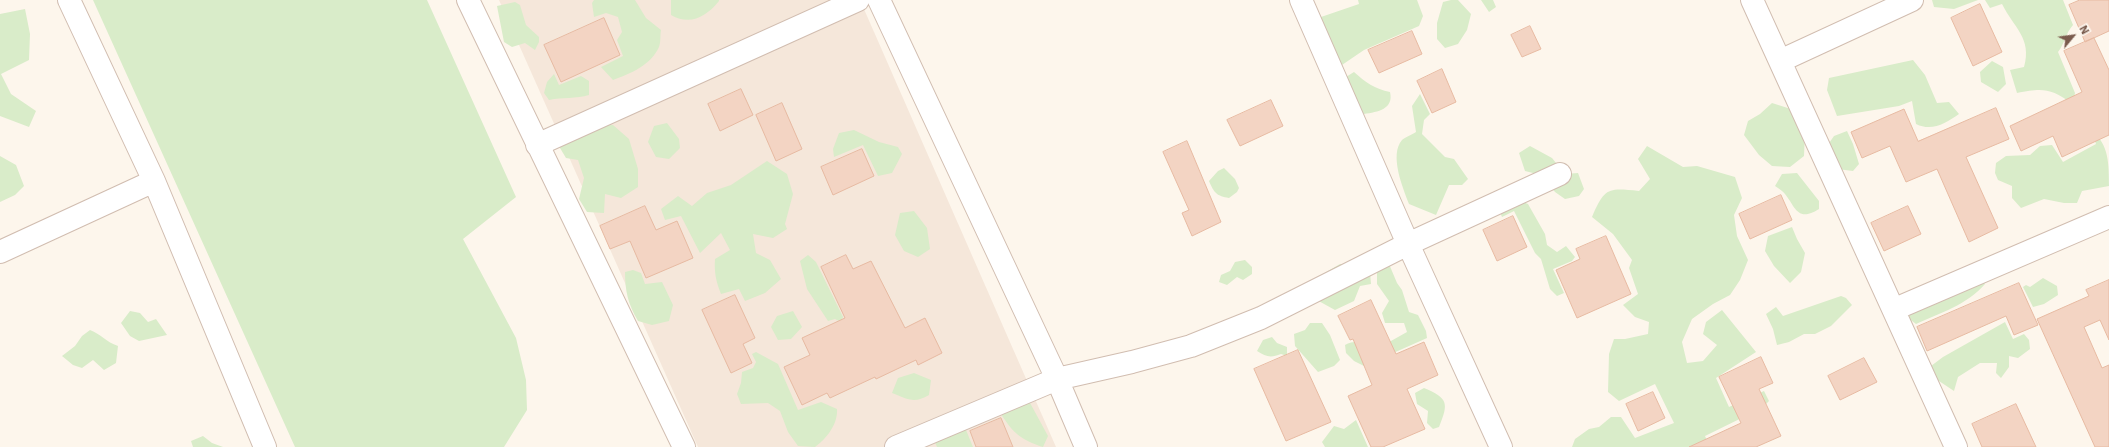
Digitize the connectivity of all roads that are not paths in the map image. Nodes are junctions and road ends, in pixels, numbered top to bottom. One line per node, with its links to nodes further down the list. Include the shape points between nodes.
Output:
1 (69, 0): 11 (street)
2 (468, 0): 9 (street)
3 (858, 0): 9 (street)
4 (879, 0): 16 (street)
5 (1301, 0): 13 (street)
6 (1752, 0): 8 (street)
7 (1912, 0): 8 (street)
8 (1780, 61): 15 (street)
9 (537, 145): 18 (street)
10 (1560, 174): 13 (street)
11 (154, 181): 14 (street); 17 (street)
12 (2109, 217): 15 (street)
13 (1408, 244): 16 (street, via 1261,318 1191,346); 21 (street)
14 (0, 252)
15 (1895, 309): 22 (street)
16 (1057, 379): 19 (street); 20 (street)
17 (265, 447)
18 (684, 447)
19 (896, 447)
20 (1086, 447)
21 (1501, 447)
22 (1956, 447)

